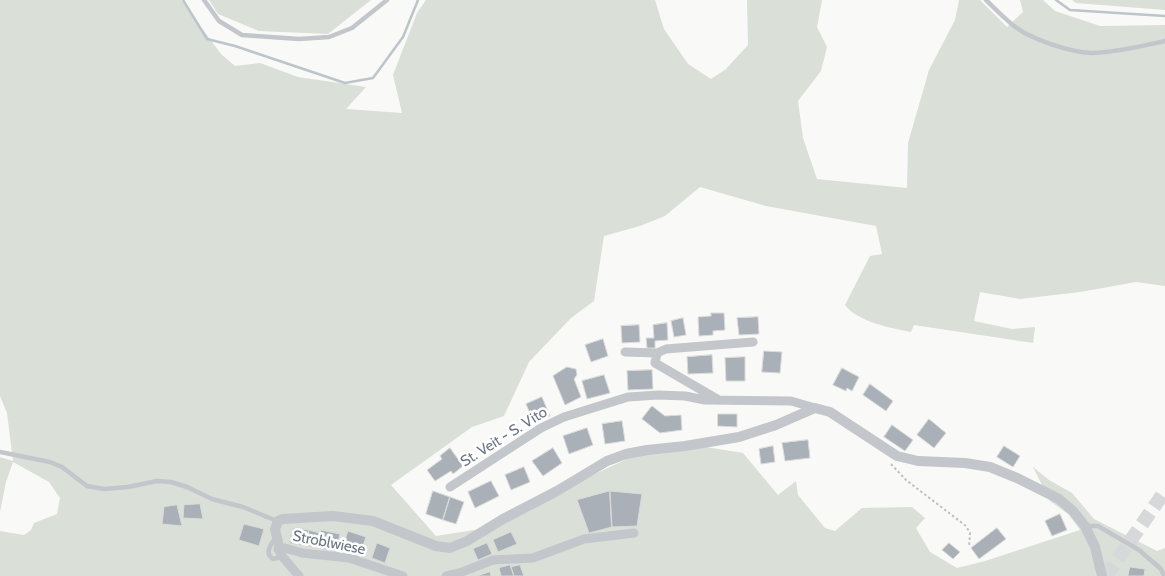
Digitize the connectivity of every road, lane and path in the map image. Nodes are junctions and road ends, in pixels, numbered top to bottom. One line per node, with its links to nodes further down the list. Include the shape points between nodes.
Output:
1 (204, 0): 2 (lane, via 219,21 242,34 299,39 329,37 352,28)
2 (387, 0)
3 (986, 0): 4 (lane, via 1015,27 1043,42 1069,48 1092,53)
4 (1165, 41)
5 (753, 342): 7 (street, via 666,349)
6 (624, 352): 7 (street)
7 (657, 353): 8 (street, St. Veit - S. Vito, via 655,363)
8 (721, 400): 9 (street, St. Veit - S. Vito, via 791,401); 12 (street, St. Veit - S. Vito, via 658,395 628,397 598,406 541,428)
9 (815, 408): 10 (street, via 830,412); 13 (street, via 739,437 640,452 607,461 450,548 436,546 385,524 352,518 333,516)
10 (885, 448): 14 (street, via 897,456 918,461 990,467 1059,499); 16 (path, via 891,465 906,480 966,526 970,533)
11 (0, 452): 13 (lane, via 50,462 87,486 104,489 171,482)
12 (450, 487)
13 (278, 521): 17 (street, via 275,528)
14 (1085, 526): 21 (street); 22 (lane, via 1098,526 1139,550 1161,569)
15 (634, 533): 20 (street, via 584,540 533,558 493,560)
16 (969, 548)
17 (279, 552): 18 (street, Stroblwiese); 19 (street, Stroblwiese, via 285,548 348,558)
18 (298, 576)
19 (403, 576)
20 (446, 576)
21 (1102, 576)
22 (1164, 576)

